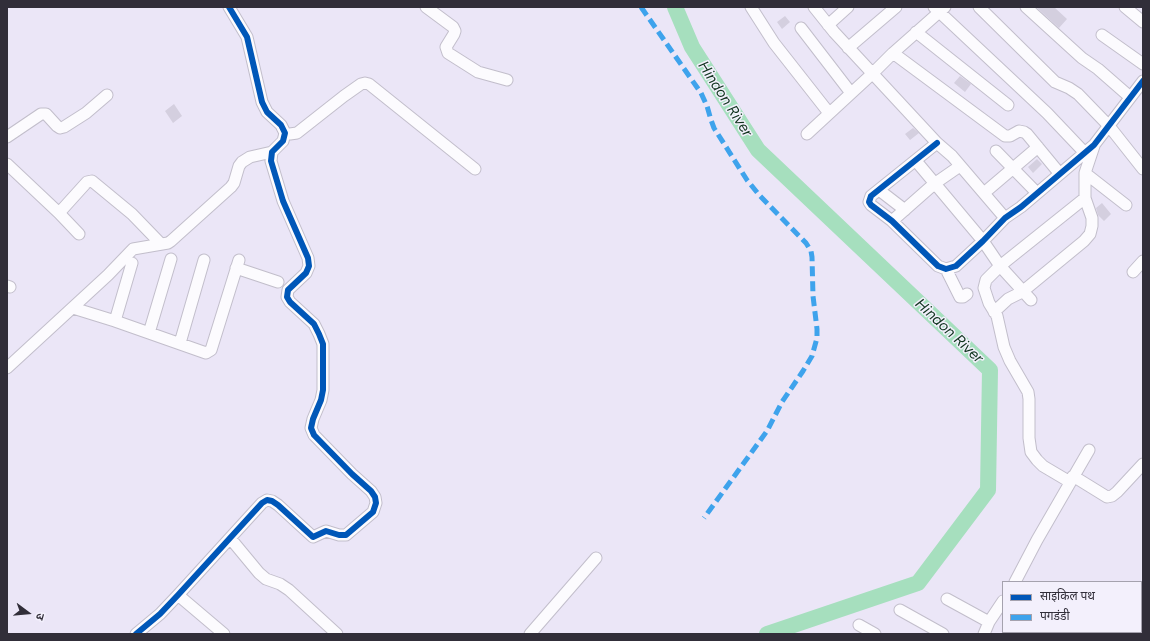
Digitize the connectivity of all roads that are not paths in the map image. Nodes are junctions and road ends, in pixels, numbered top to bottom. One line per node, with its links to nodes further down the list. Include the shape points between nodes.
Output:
1 (229, 7): 28 (street, via 247,37 262,102 267,112 281,125)
2 (426, 7): 20 (street, via 455,31 446,47 448,53 478,72)
3 (751, 7): 26 (street)
4 (814, 7): 12 (street)
5 (848, 7): 12 (street)
6 (896, 7): 16 (street)
7 (979, 7): 27 (street, via 1055,82 1078,94)
8 (1026, 7): 24 (street)
9 (1125, 7): 11 (street)
10 (940, 9): 14 (street); 36 (street)
11 (1143, 22)
12 (828, 25): 16 (street)
13 (801, 28): 22 (street)
14 (916, 32): 17 (street); 25 (street)
15 (1102, 35): 18 (street)
16 (848, 48): 19 (street)
17 (893, 53): 19 (street); 33 (street, via 1005,136 1019,131 1024,132)
18 (1143, 64)
19 (872, 74): 22 (street); 31 (street)
20 (507, 80)
21 (1143, 81): 24 (street)
22 (850, 93): 26 (street)
23 (107, 95): 30 (street, via 64,127 60,128 46,114 41,114)
24 (1130, 97): 27 (street)
25 (1008, 105)
26 (828, 113): 29 (street)
27 (1109, 126): 32 (street); 42 (street)
28 (284, 133): 35 (street, via 283,141); 41 (street, via 296,132 365,83)
29 (807, 134)
30 (7, 137)
31 (937, 143): 37 (street); 39 (street)
32 (1094, 145): 36 (street); 43 (street)
33 (1038, 147): 40 (street); 44 (street)
34 (996, 151): 40 (street)
35 (272, 152): 57 (street, via 250,157 242,162 231,187 175,238); 78 (street, via 270,161 309,266 306,274 288,290 287,297 314,324 323,344 323,390 311,428 314,435 371,491 376,503 373,512 346,535 326,532 312,537 272,500 267,500)
36 (1085, 153): 44 (street)
37 (916, 161): 45 (street); 46 (street)
38 (7, 164): 52 (street)
39 (960, 166): 45 (street); 47 (street)
40 (1013, 168): 47 (street); 48 (street)
41 (475, 169)
42 (1143, 169)
43 (1085, 173): 49 (street); 50 (street)
44 (1060, 174): 48 (street)
45 (934, 184): 51 (street); 56 (street)
46 (878, 190): 51 (street); 54 (street, via 869,202)
47 (984, 193): 53 (street)
48 (1036, 193): 53 (street)
49 (1085, 198): 62 (street); 66 (street, via 1092,218 1090,234)
50 (1126, 205)
51 (905, 210): 54 (street)
52 (59, 213): 55 (street); 57 (street, via 88,182 96,182)
53 (1005, 218): 56 (street)
54 (892, 221): 63 (street, via 938,266)
55 (79, 234)
56 (983, 241): 62 (street); 63 (street, via 956,266)
57 (161, 244): 69 (street, via 132,249)
58 (171, 259): 72 (street)
59 (204, 260): 73 (street)
60 (1143, 261): 64 (street)
61 (132, 263): 71 (street)
62 (1000, 266): 66 (street); 70 (street, via 984,284)
63 (946, 269): 67 (street, via 960,297)
64 (1133, 272)
65 (278, 282): 73 (street, via 238,264 211,350 206,353)
66 (1022, 292): 68 (street); 70 (street, via 1008,299)
67 (967, 294)
68 (1031, 300)
69 (73, 308): 71 (street); 74 (street)
70 (994, 312): 77 (street, via 999,322 1004,347 1028,392 1031,452 1044,466)
71 (115, 321): 72 (street)
72 (149, 333): 73 (street)
73 (180, 343)
74 (7, 368)
75 (1089, 450): 77 (street)
76 (1143, 464): 77 (street, via 1112,496 1107,497)
77 (1072, 479): 80 (street, via 1037,540)
78 (230, 538): 81 (street); 89 (street, via 259,573 289,590)
79 (596, 558): 90 (street)
80 (1020, 580)
81 (178, 595): 87 (street); 88 (street)
82 (947, 599): 85 (street)
83 (1002, 602): 85 (street)
84 (900, 610): 92 (street)
85 (989, 622): 93 (street)
86 (859, 625): 91 (street)
87 (136, 634)
88 (224, 634)
89 (337, 634)
90 (530, 634)
91 (875, 634)
92 (943, 634)
93 (984, 634)

